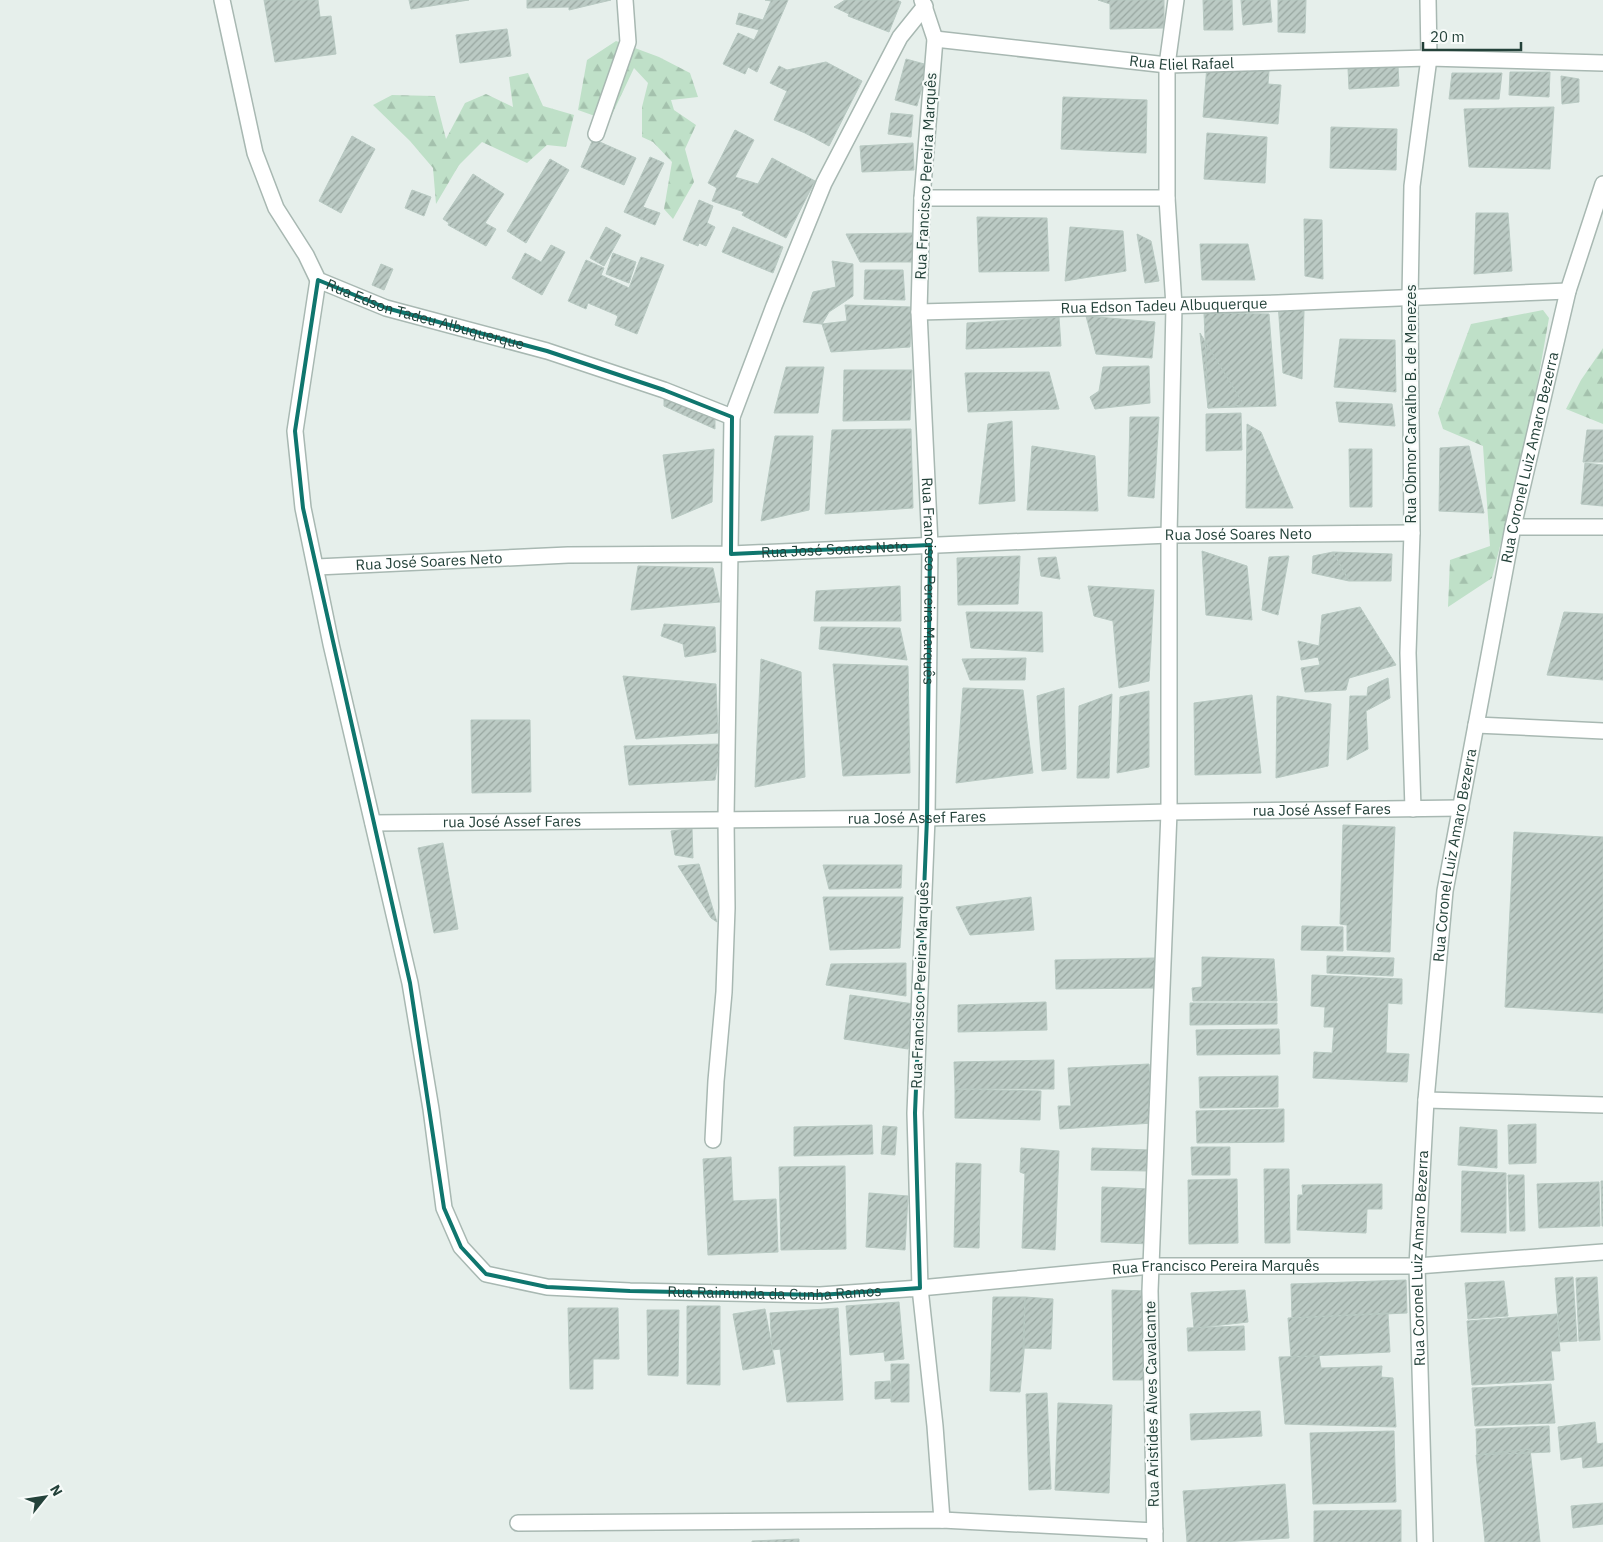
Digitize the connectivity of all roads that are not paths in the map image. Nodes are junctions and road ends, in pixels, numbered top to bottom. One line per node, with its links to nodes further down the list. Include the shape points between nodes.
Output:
1 (222, 0): 14 (street, Rua Edson Tadeu Albuquerque, via 255,153 276,208)
2 (626, 0): 10 (street, via 628,42)
3 (1176, 0): 9 (street, Rua Aristides Alves Cavalcante)
4 (1428, 0): 7 (street, Rua Obmor Carvalho B. de Menezes)
5 (924, 3): 6 (street, Rua Francisco Pereira Marquês); 19 (street, via 900,37 824,183)
6 (935, 39): 9 (street, Rua Eliel Rafael); 12 (street, Rua Francisco Pereira Marquês)
7 (1429, 58): 8 (street, Rua Eliel Rafael); 9 (street, Rua Eliel Rafael); 16 (street, Rua Obmor Carvalho B. de Menezes, via 1412,186)
8 (1603, 63)
9 (1168, 65): 13 (street, Rua Aristides Alves Cavalcante)
10 (596, 134)
11 (1603, 184): 15 (street, Rua Coronel Luiz Amaro Bezerra)
12 (922, 198): 13 (street); 18 (street, Rua Francisco Pereira Marquês)
13 (1167, 198): 17 (street, Rua Aristides Alves Cavalcante)
14 (318, 280): 19 (street, Rua Edson Tadeu Albuquerque, via 386,308 547,352 655,387); 26 (street, Rua Raimunda da Cunha Ramos, via 295,431 303,508)
15 (1568, 291): 16 (street, Rua Edson Tadeu Albuquerque); 20 (street, Rua Coronel Luiz Amaro Bezerra)
16 (1410, 299): 17 (street, Rua Edson Tadeu Albuquerque); 22 (street, Rua Obmor Carvalho B. de Menezes)
17 (1174, 306): 18 (street, Rua Edson Tadeu Albuquerque); 23 (street, Rua Aristides Alves Cavalcante)
18 (919, 312): 24 (street, Rua Francisco Pereira Marquês)
19 (732, 417): 25 (street)
20 (1513, 526): 21 (street); 27 (street, Rua Coronel Luiz Amaro Bezerra)
21 (1603, 527)
22 (1412, 533): 23 (street, Rua José Soares Neto); 30 (street, Rua Obmor Carvalho B. de Menezes, via 1408,653)
23 (1169, 535): 24 (street, Rua José Soares Neto); 31 (street, Rua Aristides Alves Cavalcante)
24 (930, 545): 25 (street, Rua José Soares Neto); 32 (street, Rua Francisco Pereira Marquês)
25 (731, 554): 26 (street, Rua José Soares Neto, via 568,555); 33 (street)
26 (317, 567): 34 (street, Rua Raimunda da Cunha Ramos)
27 (1476, 725): 28 (street); 29 (street, Rua Coronel Luiz Amaro Bezerra)
28 (1603, 731)
29 (1461, 808): 30 (street, rua José Assef Fares); 35 (street, Rua Coronel Luiz Amaro Bezerra, via 1445,891)
30 (1413, 809): 31 (street, rua José Assef Fares)
31 (1169, 812): 32 (street, rua José Assef Fares); 39 (street, Rua Aristides Alves Cavalcante)
32 (927, 818): 33 (street, rua José Assef Fares); 41 (street, Rua Francisco Pereira Marquês, via 915,1113)
33 (726, 819): 34 (street, rua José Assef Fares); 37 (street, via 724,992)
34 (373, 823): 41 (street, Rua Raimunda da Cunha Ramos, via 410,983 444,1208 461,1246 486,1274 547,1287 630,1292 820,1295)
35 (1426, 1100): 36 (street); 40 (street, Rua Coronel Luiz Amaro Bezerra)
36 (1603, 1105)
37 (713, 1140)
38 (1603, 1252): 40 (street, Rua Francisco Pereira Marquês)
39 (1151, 1266): 40 (street, Rua Francisco Pereira Marquês); 41 (street, Rua Francisco Pereira Marquês); 44 (street, Rua Aristides Alves Cavalcante)
40 (1417, 1266): 45 (street, Rua Coronel Luiz Amaro Bezerra)
41 (920, 1288): 42 (street)
42 (942, 1520): 43 (street); 44 (street)
43 (518, 1523)
44 (1155, 1536)
45 (1426, 1542)

